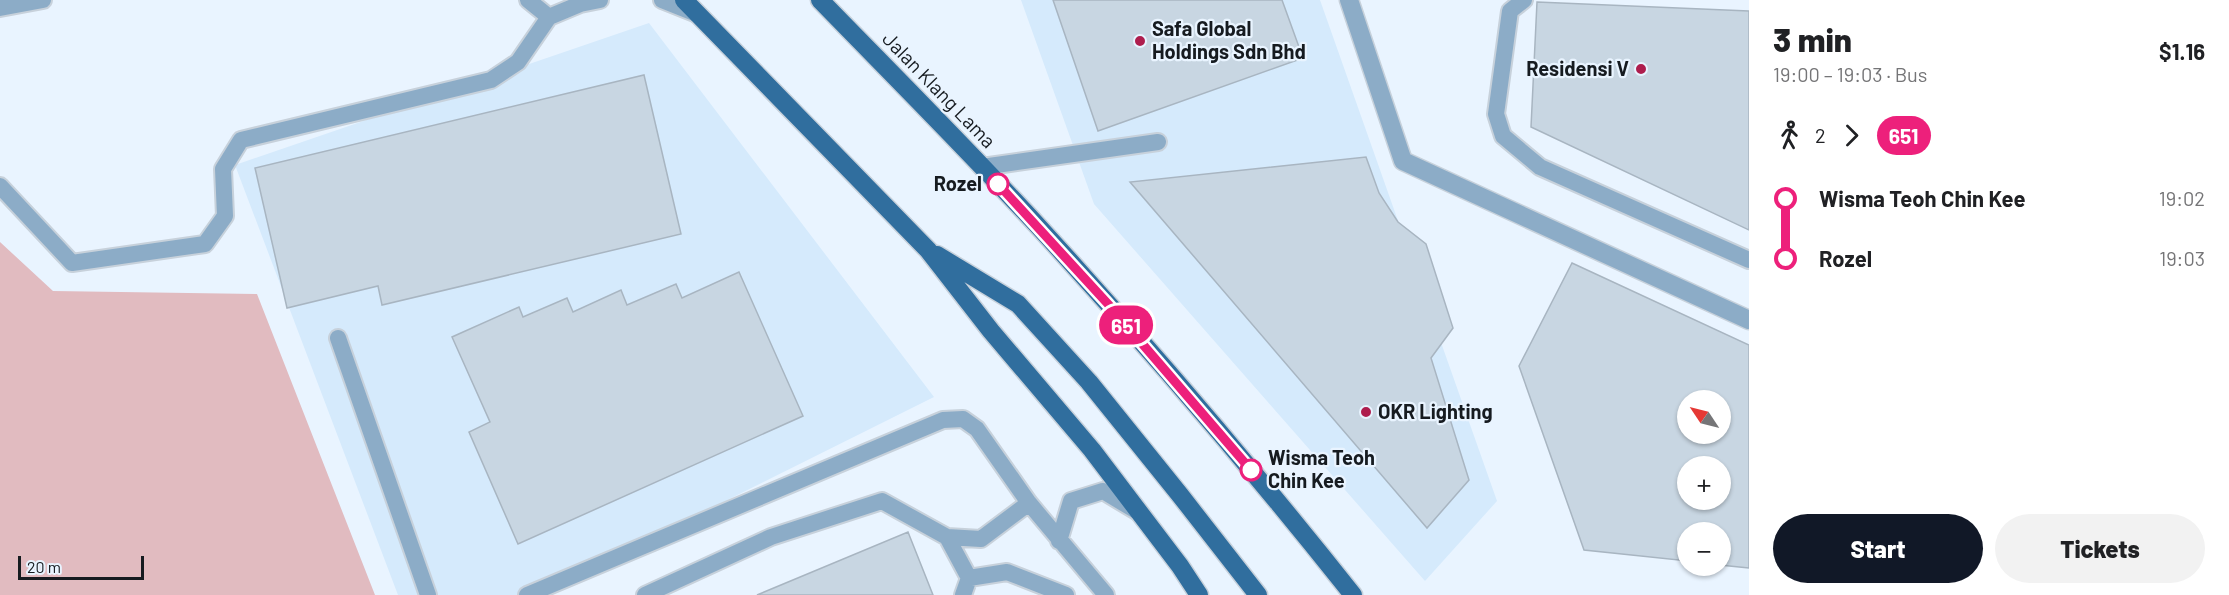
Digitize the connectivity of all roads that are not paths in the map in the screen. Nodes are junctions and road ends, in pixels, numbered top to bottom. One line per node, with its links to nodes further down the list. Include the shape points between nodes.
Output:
1 (43, 0): 10 (lane)
2 (528, 0): 12 (lane)
3 (563, 0): 12 (lane)
4 (600, 0): 12 (lane)
5 (662, 0): 11 (lane)
6 (684, 0): 11 (main road)
7 (820, 0): 14 (main road, Jalan Klang Lama)
8 (1349, 0): 18 (street, via 1403,161)
9 (1524, 0): 17 (lane, via 1510,11 1496,114 1503,136 1540,167)
10 (0, 8)
11 (697, 14): 16 (main road)
12 (549, 17): 15 (lane, via 518,62 491,80 241,140 223,169 225,216 205,244 72,263)
13 (1158, 142): 14 (lane)
14 (982, 167): 33 (main road, Jalan Klang Lama, via 1176,380)
15 (0, 186)
16 (928, 250): 21 (main road); 32 (main road, via 1018,304 1089,382)
17 (1749, 260)
18 (1749, 320)
19 (338, 338): 25 (lane)
20 (1029, 503): 22 (lane, via 981,539); 23 (lane); 26 (lane, via 977,429 963,419 943,420)
21 (1140, 513): 23 (lane, via 1103,491 1071,501); 31 (main road)
22 (947, 537): 24 (lane); 27 (lane, via 882,501 771,537)
23 (1059, 541): 30 (lane)
24 (969, 578): 28 (lane); 29 (lane, via 1007,572)
25 (428, 595)
26 (527, 595)
27 (645, 595)
28 (963, 595)
29 (1066, 595)
30 (1106, 595)
31 (1199, 595)
32 (1258, 595)
33 (1353, 595)

